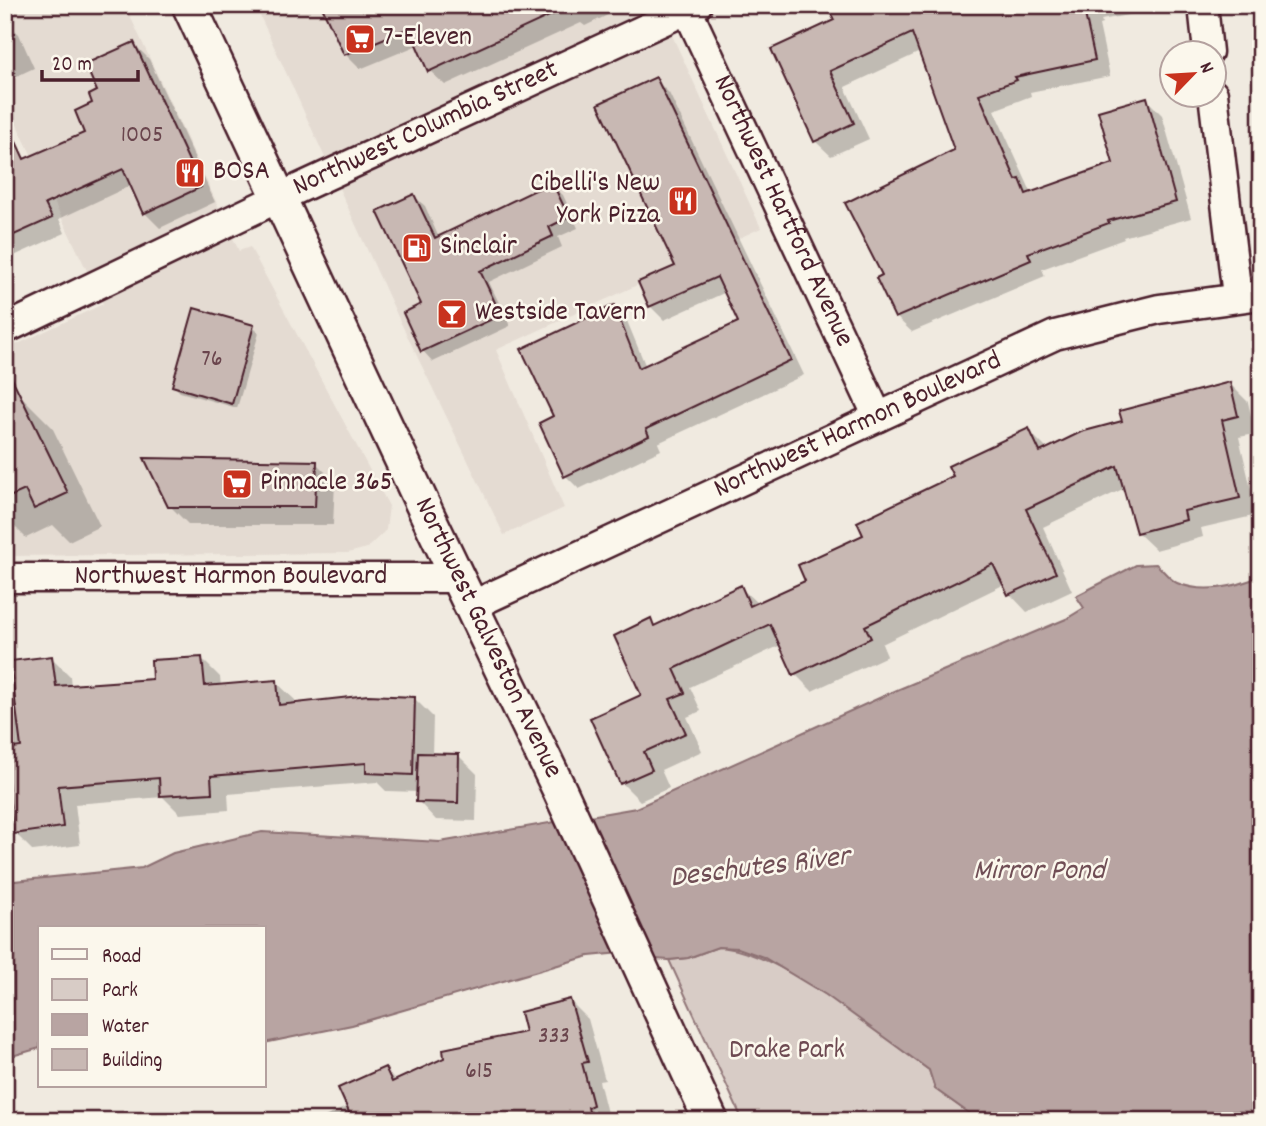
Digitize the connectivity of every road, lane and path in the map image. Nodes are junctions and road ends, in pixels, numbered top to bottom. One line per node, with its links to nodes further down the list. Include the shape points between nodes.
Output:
1 (189, 5): 6 (street, Northwest Galveston Avenue)
2 (1203, 5): 4 (street)
3 (690, 7): 6 (street, Northwest Columbia Street); 9 (street, Northwest Hartford Avenue)
4 (1207, 38)
5 (1215, 108): 7 (street)
6 (278, 198): 8 (street, Northwest Columbia Street); 11 (street, Northwest Galveston Avenue)
7 (1249, 296): 9 (street, Northwest Harmon Boulevard, via 1159,309 1055,335)
8 (5, 329)
9 (878, 417): 11 (street, Northwest Harmon Boulevard)
10 (5, 578): 11 (street, Northwest Harmon Boulevard)
11 (464, 592): 12 (street, Northwest Galveston Avenue)
12 (711, 1121)

